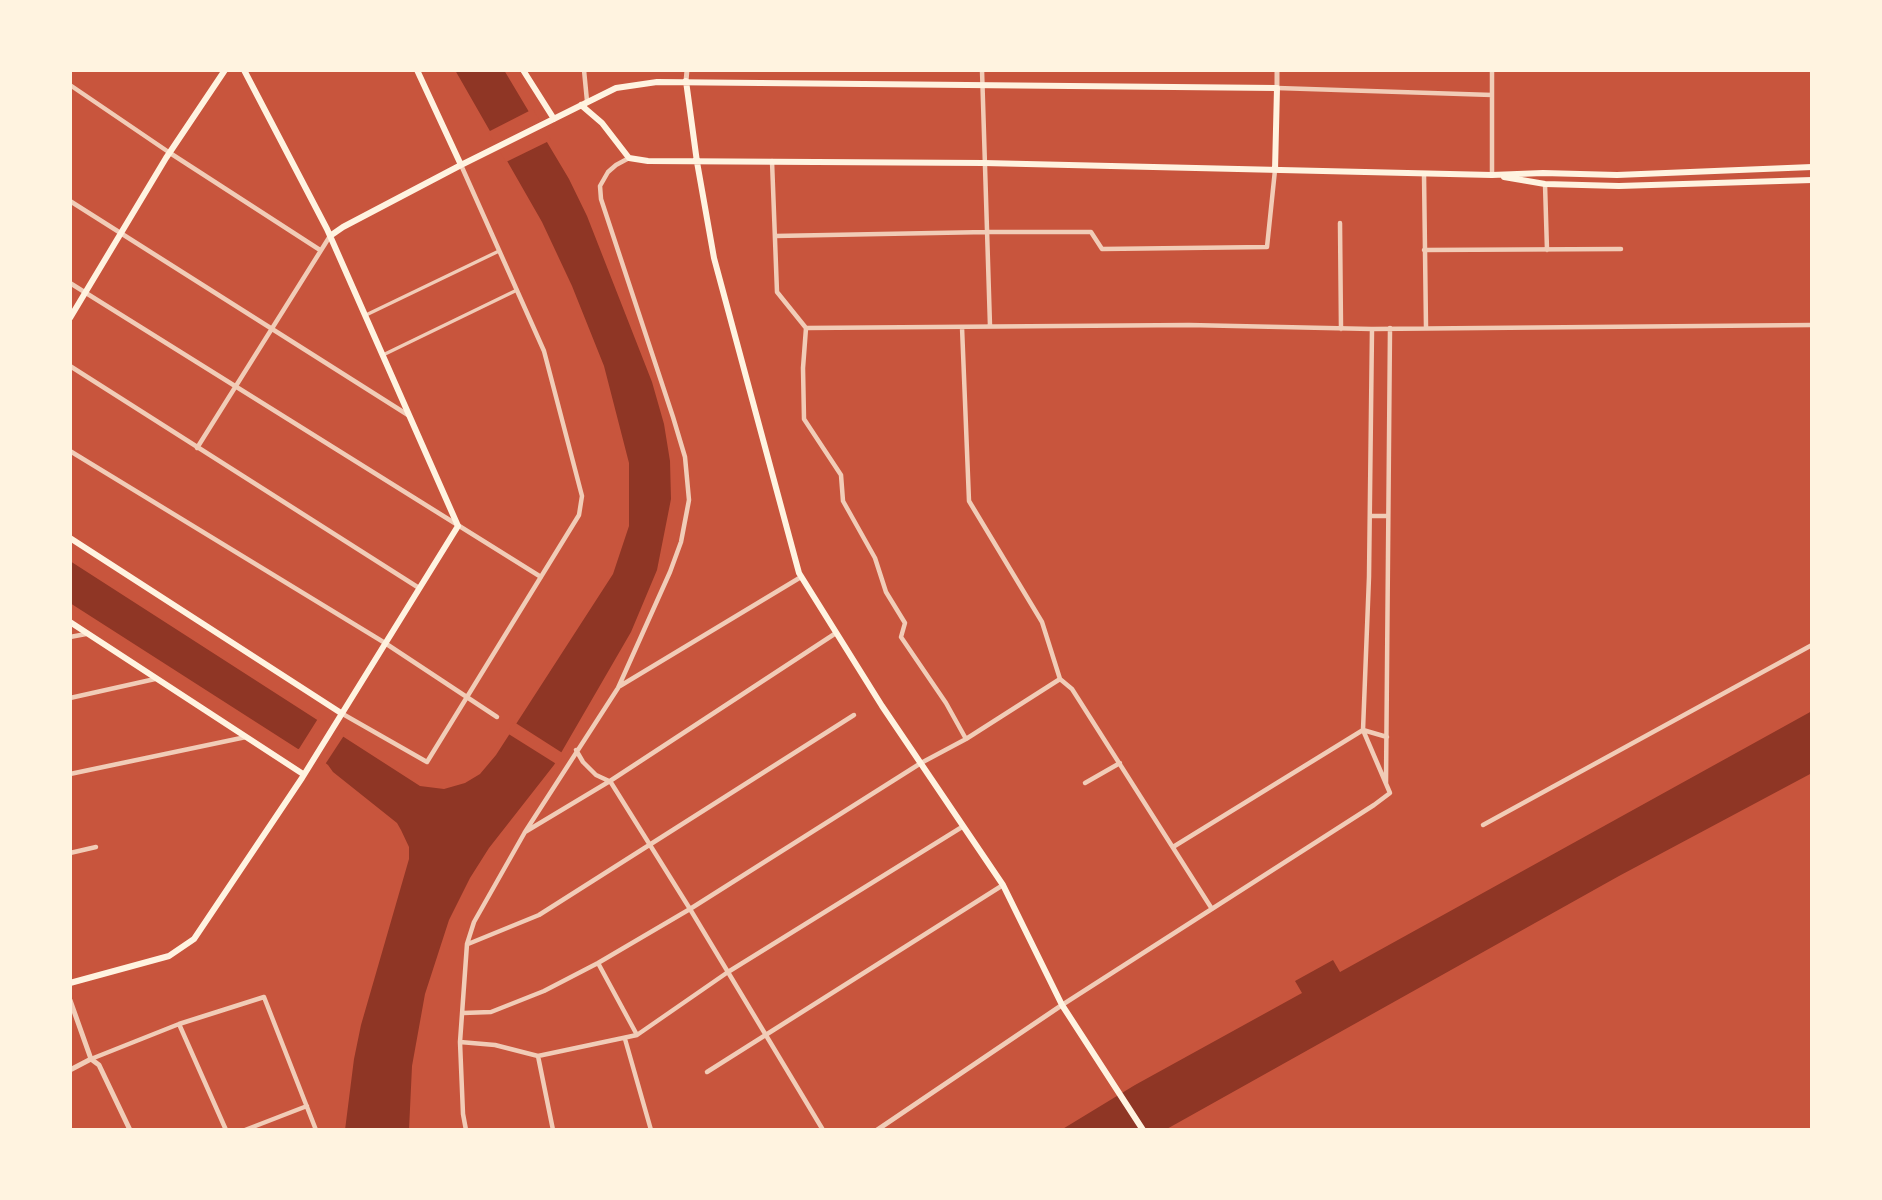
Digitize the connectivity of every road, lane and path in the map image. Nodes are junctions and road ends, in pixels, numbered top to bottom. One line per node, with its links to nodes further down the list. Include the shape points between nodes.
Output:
1 (225, 70): 17 (main road)
2 (244, 70): 33 (main road)
3 (417, 70): 22 (main road)
4 (523, 70): 16 (main road)
5 (584, 70): 15 (street)
6 (687, 70): 10 (street)
7 (982, 70): 12 (street)
8 (1277, 70): 13 (street)
9 (1492, 70): 14 (street)
10 (686, 81): 12 (main road); 15 (main road, via 620,86); 20 (main road)
11 (70, 85): 17 (street)
12 (982, 86): 13 (main road); 21 (street)
13 (1277, 88): 14 (street); 24 (main road)
14 (1492, 95): 26 (street)
15 (584, 103): 16 (main road); 18 (main road)
16 (554, 119): 22 (main road)
17 (170, 153): 32 (main road); 36 (street)
18 (629, 158): 20 (main road); 75 (street, via 608,172 600,186 601,200 685,457 689,500 670,572)
19 (772, 160): 20 (main road); 21 (main road); 34 (street)
20 (696, 162): 65 (main road, via 714,258)
21 (984, 163): 24 (main road); 31 (street)
22 (461, 165): 33 (main road); 39 (street)
23 (1812, 167): 26 (main road)
24 (1275, 170): 25 (main road); 31 (street, via 1268,247 1102,249 1091,232)
25 (1424, 174): 26 (main road); 37 (street)
26 (1492, 175): 28 (main road)
27 (1812, 180): 28 (main road)
28 (1545, 184): 38 (street)
29 (70, 201): 32 (street)
30 (1340, 223): 53 (street)
31 (987, 232): 34 (street); 46 (street)
32 (122, 234): 42 (main road); 47 (street)
33 (330, 236): 36 (street); 43 (main road)
34 (775, 236): 50 (street, via 777,292)
35 (1621, 249): 38 (street)
36 (320, 250): 47 (street)
37 (1424, 250): 38 (street); 49 (street)
38 (1547, 250)
39 (499, 251): 41 (street); 43 (street)
40 (70, 283): 42 (street)
41 (517, 290): 54 (street); 64 (street, via 544,351 582,496 579,515)
42 (86, 293): 44 (main road); 56 (street)
43 (366, 315): 54 (main road)
44 (70, 318)
45 (1812, 325): 49 (street)
46 (990, 326): 48 (street); 53 (street)
47 (272, 327): 56 (street); 57 (street)
48 (962, 327): 50 (street); 73 (street, via 969,501 1042,622)
49 (1426, 327): 52 (street)
50 (806, 328): 84 (street, via 804,419 841,475 843,500 905,623 901,637)
51 (1372, 328): 52 (street); 53 (street); 60 (street)
52 (1390, 328): 61 (street)
53 (1341, 329)
54 (383, 355): 57 (main road)
55 (70, 366): 58 (street)
56 (235, 386): 58 (street); 62 (street)
57 (412, 417): 62 (main road)
58 (197, 447): 66 (street)
59 (70, 451): 71 (street)
60 (1370, 516): 61 (street); 81 (street)
61 (1388, 516): 83 (street)
62 (458, 526): 64 (street); 66 (main road)
63 (70, 538): 78 (main road)
64 (541, 577): 77 (street)
65 (802, 577): 69 (main road); 75 (street)
66 (419, 588): 71 (main road)
67 (70, 622): 68 (main road)
68 (87, 634): 70 (street); 74 (main road)
69 (836, 634): 86 (main road); 90 (street)
70 (70, 636)
71 (385, 643): 77 (street); 78 (main road)
72 (1812, 645): 93 (street)
73 (1060, 678): 84 (street); 87 (street, via 1072,688)
74 (156, 679): 76 (street); 82 (main road)
75 (618, 688): 85 (street)
76 (70, 698)
77 (468, 698): 78 (street, via 427,762); 80 (street)
78 (341, 713): 89 (main road)
79 (855, 715): 96 (street)
80 (497, 717)
81 (1363, 730): 83 (street); 92 (street); 97 (street)
82 (246, 737): 88 (street); 89 (main road)
83 (1387, 737): 92 (street)
84 (966, 739): 86 (street)
85 (576, 750): 90 (street, via 596,775); 95 (street)
86 (921, 763): 94 (main road); 101 (street)
87 (1119, 763): 91 (street); 97 (street)
88 (70, 774)
89 (303, 774): 106 (main road, via 194,939 169,956)
90 (610, 781): 95 (street); 96 (street)
91 (1085, 783)
92 (1386, 784): 102 (street, via 1390,793 1374,805)
93 (1483, 825)
94 (962, 827): 100 (main road); 105 (street)
95 (524, 832): 103 (street, via 474,922)
96 (649, 843): 101 (street); 103 (street, via 539,915)
97 (1173, 847): 102 (street)
98 (96, 848): 99 (street)
99 (70, 853)
100 (1003, 885): 108 (main road); 111 (street)
101 (690, 909): 104 (street); 105 (street)
102 (1212, 909): 108 (street)
103 (467, 944): 109 (street)
104 (598, 963): 109 (street, via 491,1012); 112 (street)
105 (728, 972): 111 (street); 112 (street)
106 (70, 983)
107 (70, 1000): 116 (street)
108 (1062, 1005): 128 (street); 129 (main road)
109 (463, 1013): 114 (street)
110 (179, 1024): 116 (street); 119 (street, via 264,997); 121 (street)
111 (765, 1034): 118 (street); 127 (street)
112 (637, 1035): 113 (street)
113 (625, 1039): 115 (street); 126 (street)
114 (460, 1042): 115 (street); 124 (street)
115 (538, 1056): 125 (street)
116 (91, 1059): 117 (street); 120 (street, via 99,1065)
117 (70, 1070)
118 (707, 1072)
119 (307, 1106): 122 (street); 123 (street)
120 (130, 1130)
121 (226, 1130)
122 (244, 1130)
123 (316, 1130)
124 (466, 1130)
125 (553, 1130)
126 (651, 1130)
127 (823, 1130)
128 (877, 1130)
129 (1143, 1130)

